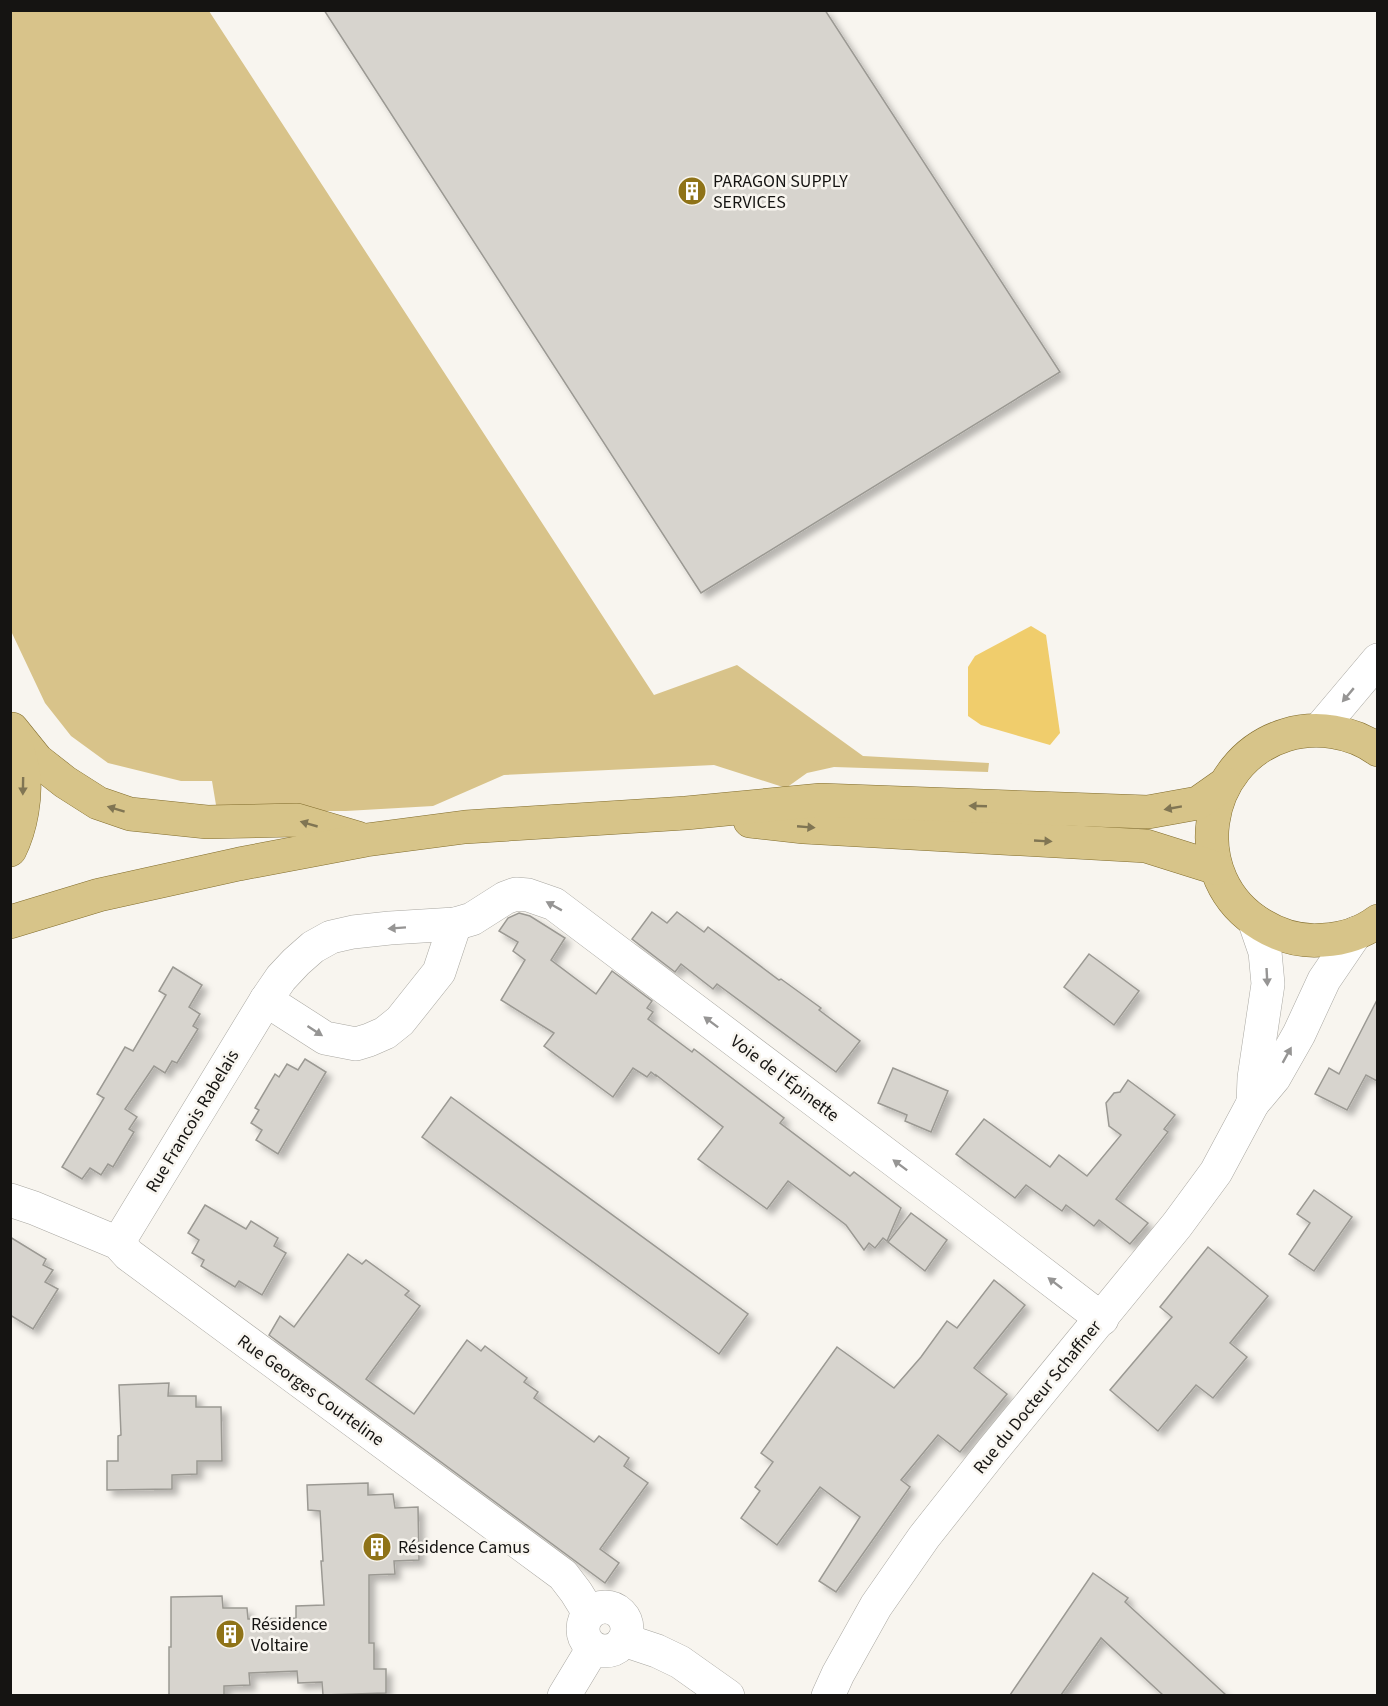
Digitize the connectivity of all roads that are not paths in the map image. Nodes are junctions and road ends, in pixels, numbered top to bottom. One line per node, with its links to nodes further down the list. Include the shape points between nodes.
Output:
1 (1377, 660): 3 (street, one-way to 3)
2 (11, 728): 7 (main road, one-way to 2, via 297,820 207,822 130,814 98,803 65,782 38,760); 8 (main road, one-way to 8, via 23,772 23,809)
3 (1319, 730): 4 (main road, via 1359,739); 5 (main road, via 1297,732 1255,750)
4 (1377, 750)
5 (1225, 784): 6 (main road, one-way to 6, via 1198,803 1148,812 821,800); 9 (main road, via 1211,834)
6 (686, 813): 7 (main road, via 465,827); 9 (main road, one-way to 9, via 804,827 1146,846)
7 (366, 840): 11 (main road, via 99,895)
8 (10, 850)
9 (1216, 868): 10 (main road, via 1238,906)
10 (1254, 920): 13 (main road, via 1293,939 1314,941 1336,939); 15 (street, Rue du Docteur Schaffner, one-way to 15, via 1265,952 1268,984)
11 (10, 922)
12 (455, 924): 14 (street, Voie de l'Épinette, one-way to 14, via 331,937 296,962); 14 (street, one-way to 12, via 325,1038 356,1044 369,1040 400,1021 439,972); 18 (street, Voie de l'Épinette, one-way to 12, via 554,904 516,894 472,919)
13 (1367, 927): 15 (street, Rue du Docteur Schaffner, one-way to 13, via 1274,1078 1324,980)
14 (266, 1000): 17 (street, Rue Francois Rabelais)
15 (1253, 1103): 18 (street, Rue du Docteur Schaffner, via 1216,1172)
16 (10, 1200): 17 (street, Rue Georges Courteline)
17 (118, 1243): 19 (street, Rue Georges Courteline, via 129,1255 563,1575)
18 (1102, 1318): 24 (street, Rue du Docteur Schaffner, via 924,1537 876,1606)
19 (589, 1613): 20 (street, via 604,1607 620,1612 627,1625); 21 (street, via 583,1628)
20 (624, 1640): 21 (street, via 610,1651); 23 (street, via 681,1662)
21 (593, 1648): 22 (street)
22 (558, 1694)
23 (728, 1695)
24 (828, 1695)

